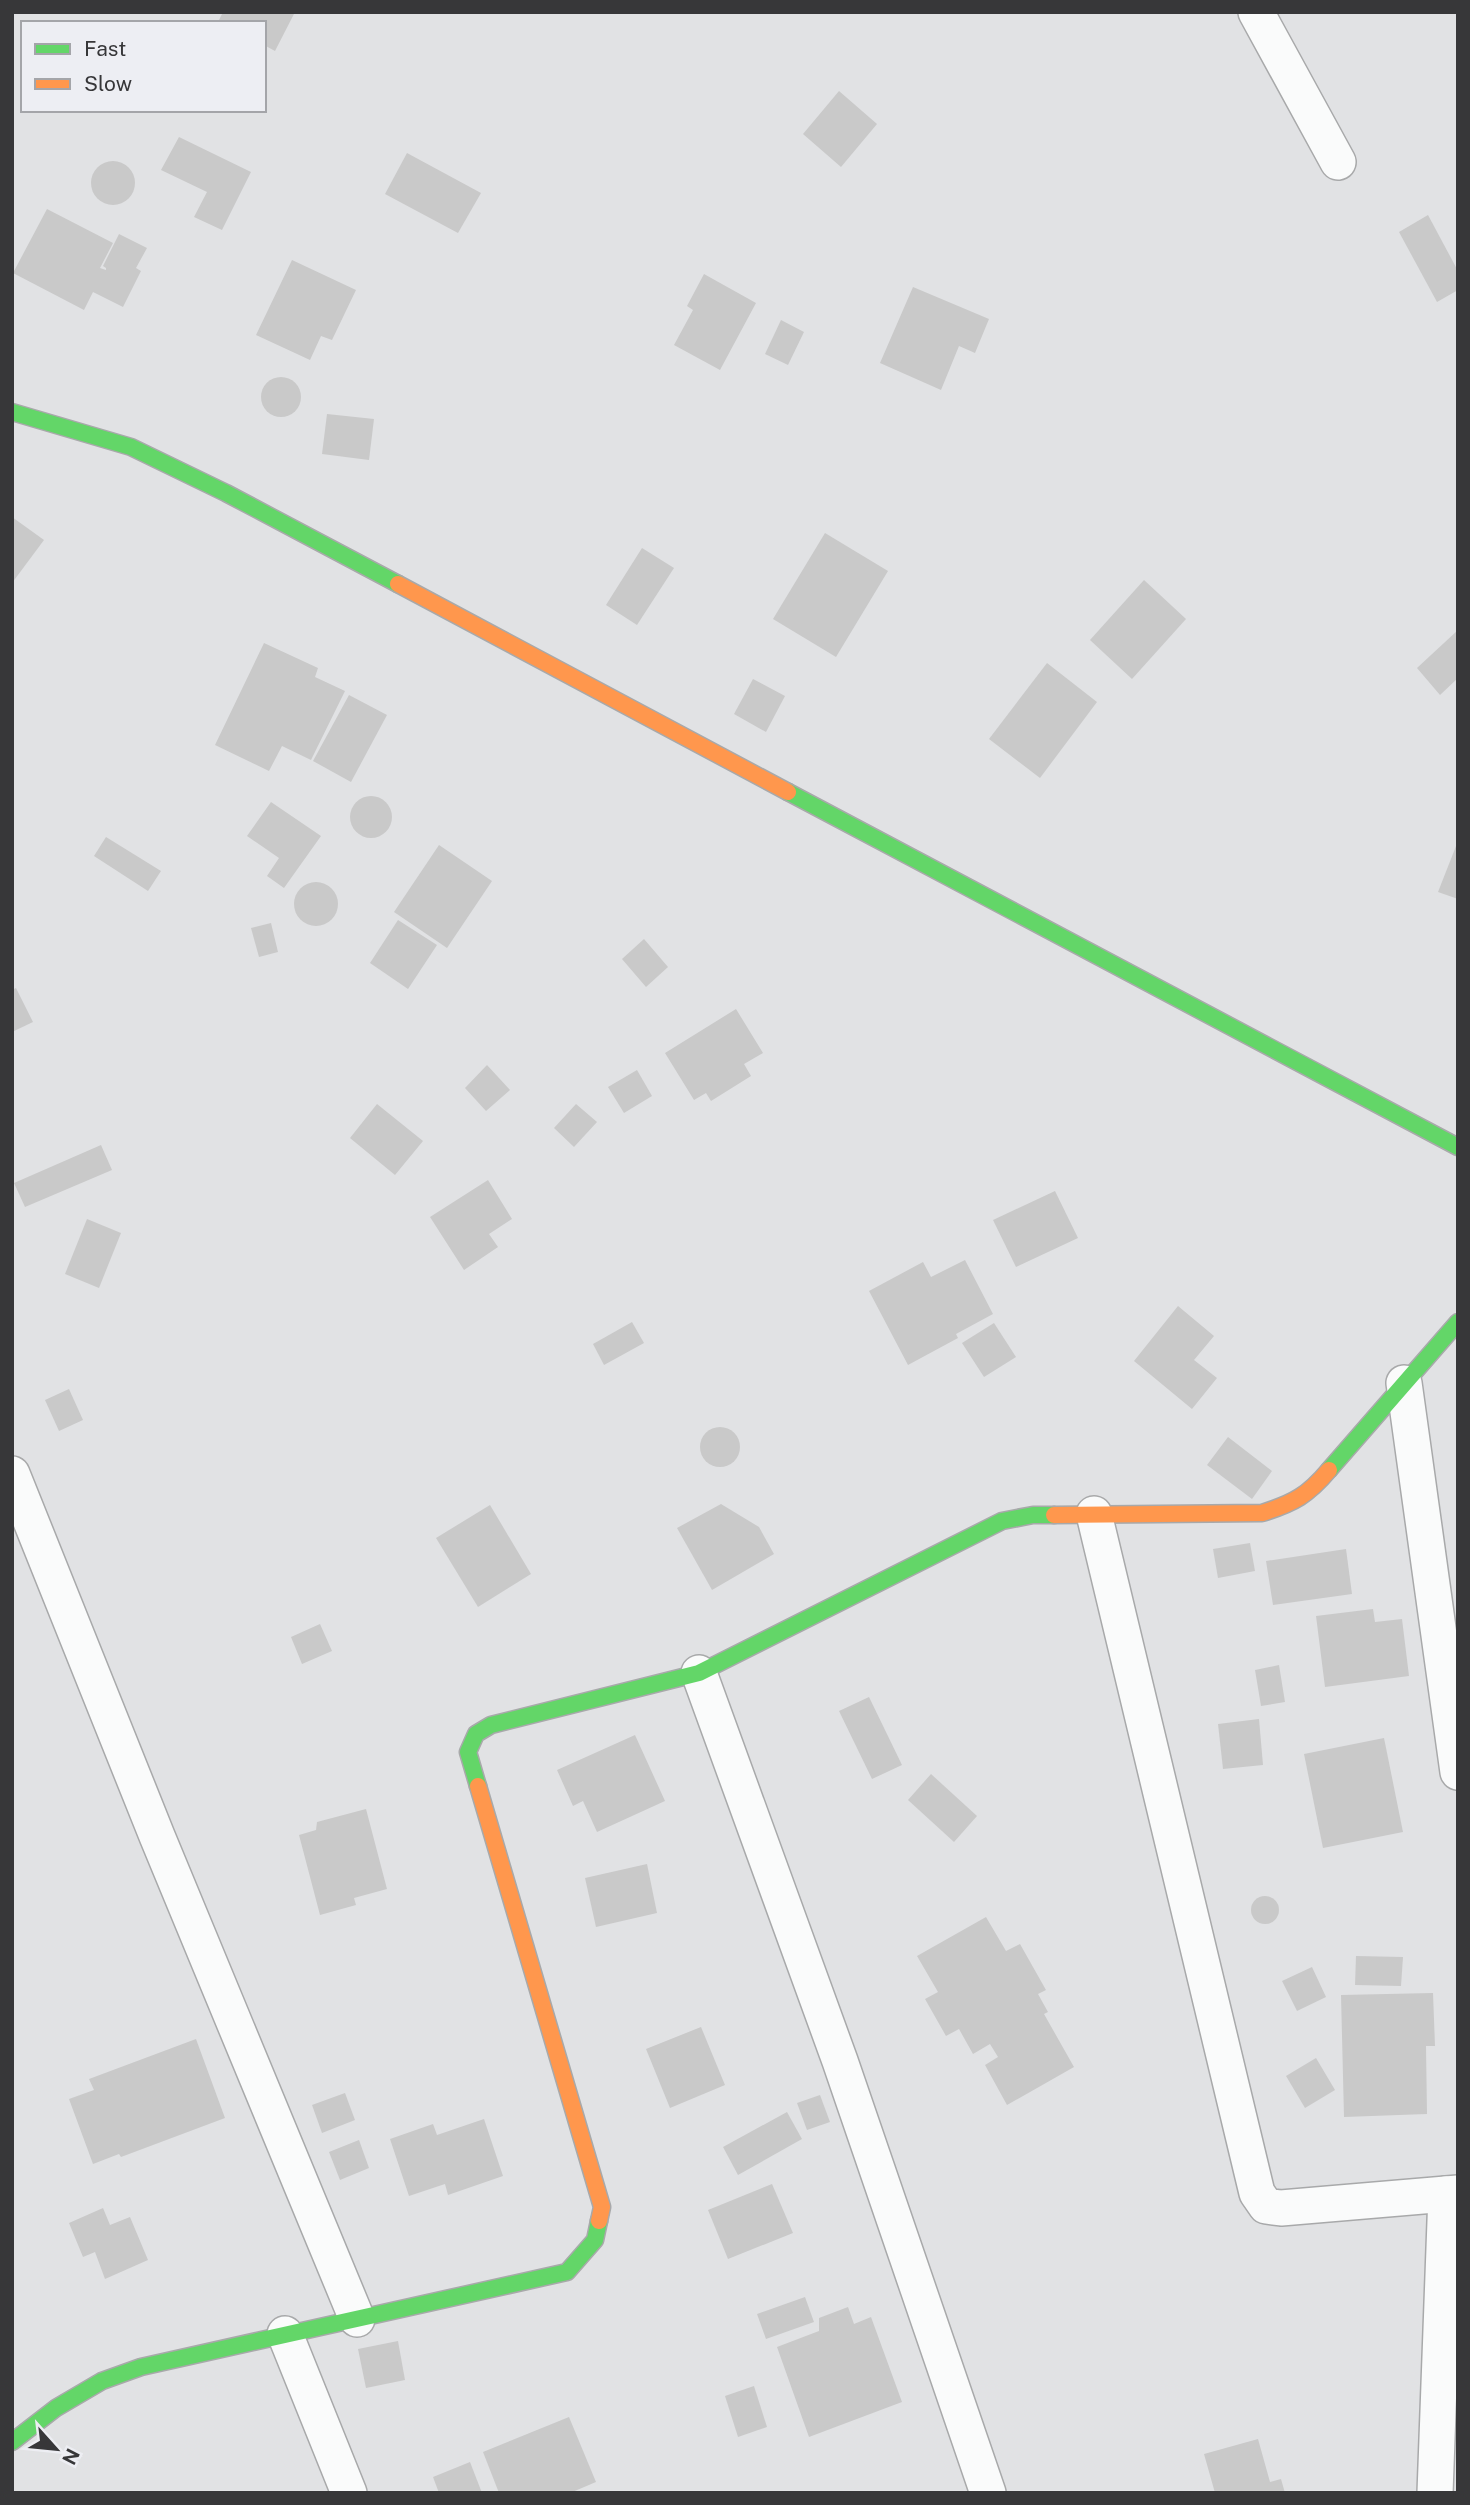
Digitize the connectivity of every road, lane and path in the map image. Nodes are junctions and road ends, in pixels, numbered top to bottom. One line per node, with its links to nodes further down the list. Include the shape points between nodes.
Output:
1 (1256, 12): 2 (street)
2 (1338, 162)
3 (12, 412): 4 (street, via 131,447 226,493)
4 (1458, 1147)
5 (1458, 1322): 6 (street)
6 (1404, 1384): 8 (street, via 1313,1489 1293,1503 1262,1513); 10 (street)
7 (12, 1474): 12 (street)
8 (1094, 1514): 9 (street, via 1033,1515 1002,1521); 11 (street, via 1257,2193 1266,2206 1281,2208)
9 (699, 1673): 12 (street, via 491,1725 476,1734 468,1752 602,2207 595,2240 567,2272); 16 (street, via 840,2062)
10 (1458, 1772)
11 (1452, 2194): 17 (street)
12 (357, 2319): 13 (street)
13 (285, 2334): 14 (street, via 141,2367 102,2381); 15 (street)
14 (12, 2442)
15 (349, 2493)
16 (988, 2493)
17 (1436, 2493)

